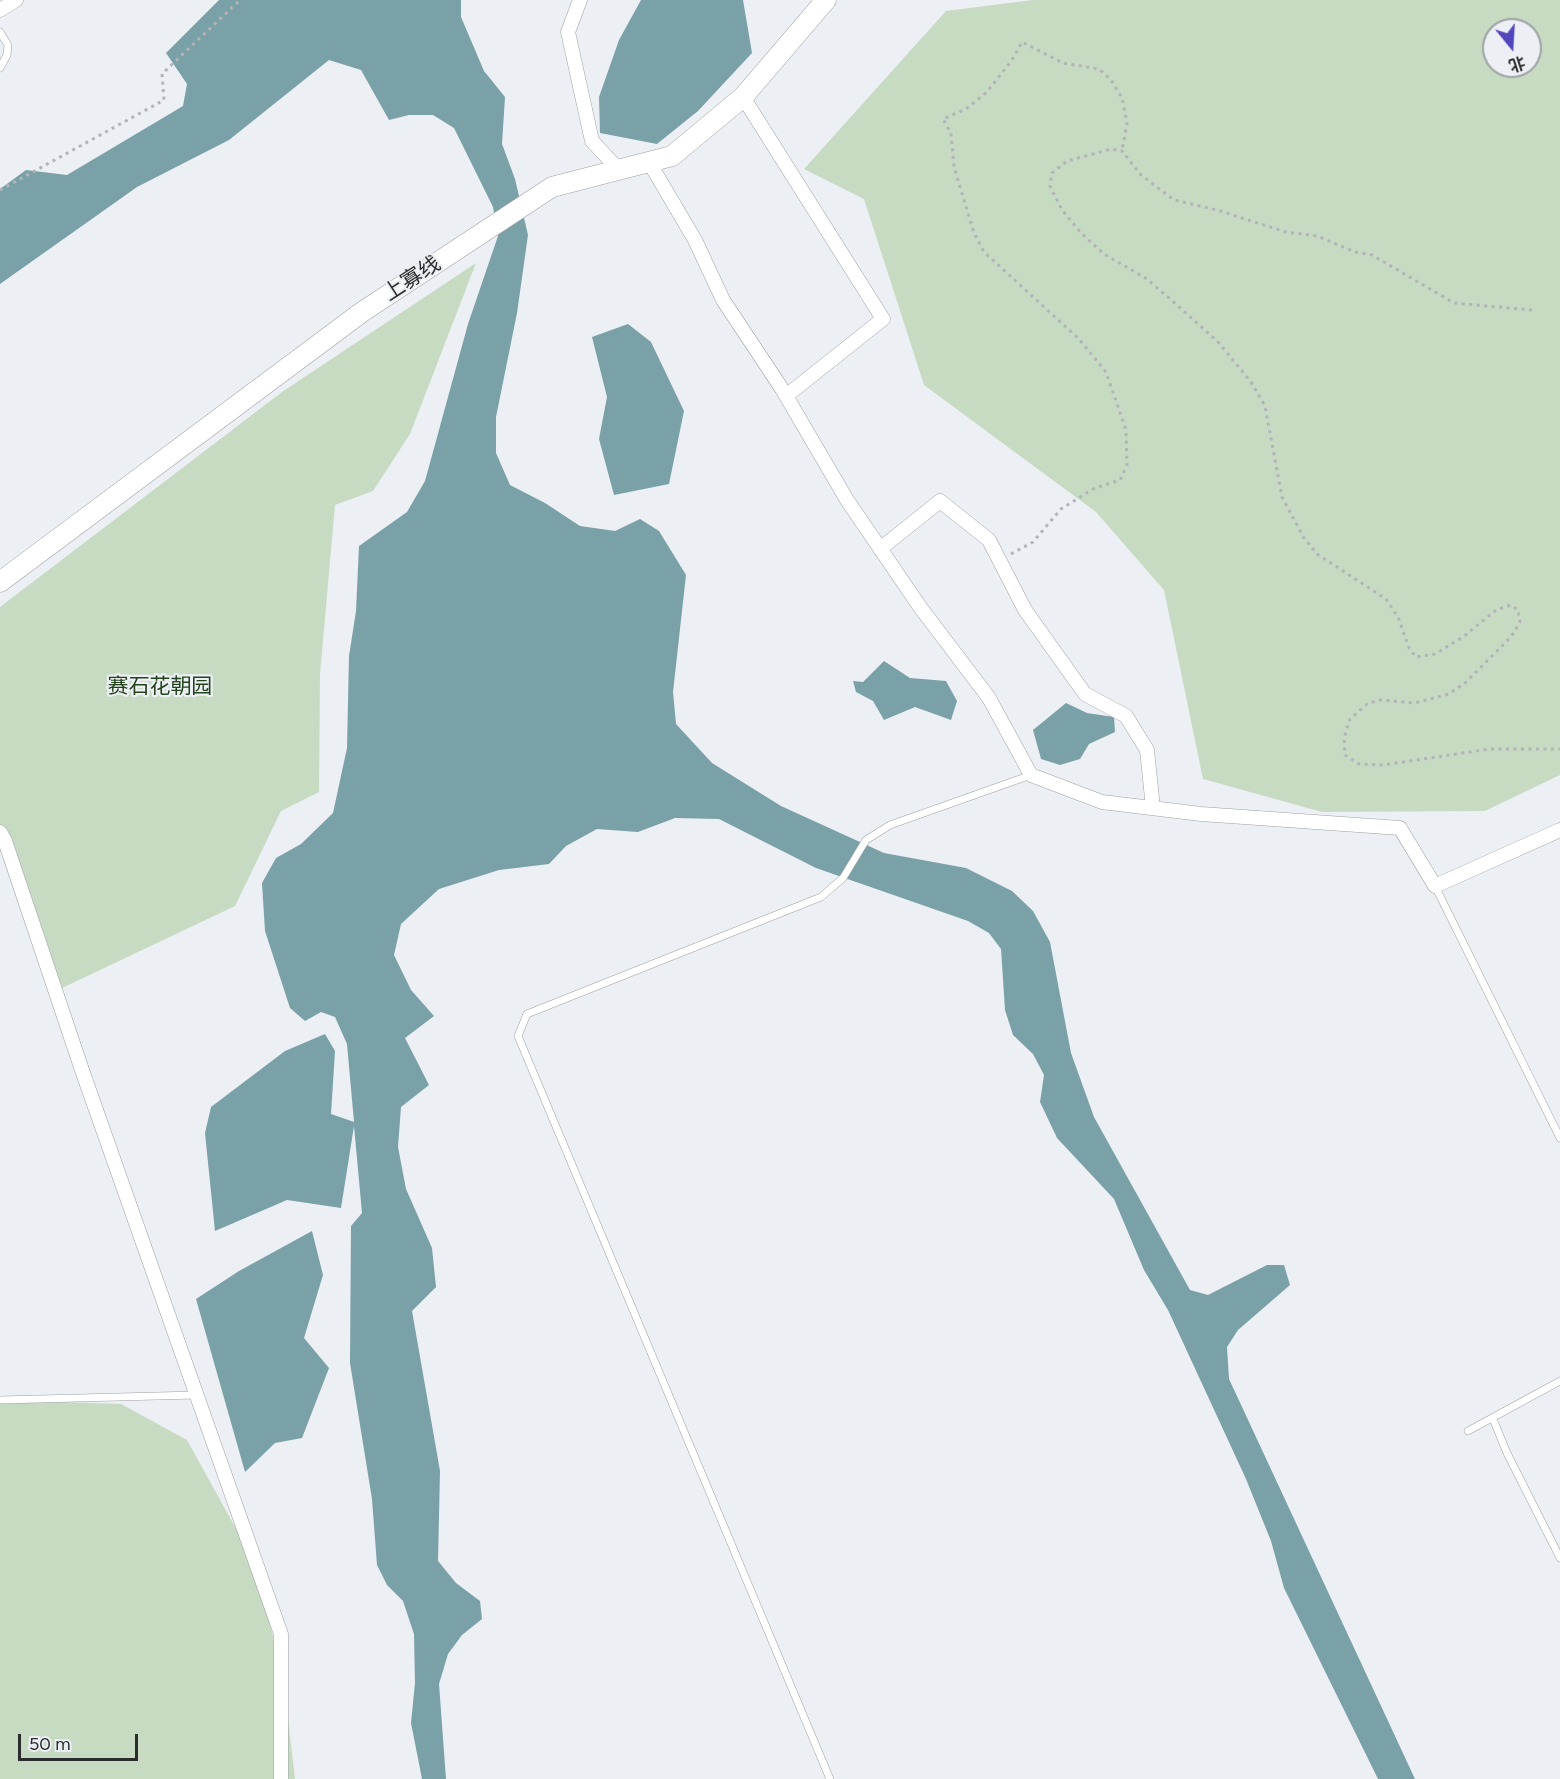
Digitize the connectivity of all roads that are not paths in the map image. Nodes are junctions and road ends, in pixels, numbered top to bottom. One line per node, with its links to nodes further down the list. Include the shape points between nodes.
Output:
1 (16, 0): 4 (street)
2 (580, 0): 9 (street, via 568,32 592,141)
3 (826, 0): 7 (street, 上寡线)
4 (0, 10)
5 (0, 32): 6 (lane, via 8,45)
6 (0, 68)
7 (743, 97): 8 (street, 上寡线, via 672,156); 10 (street, via 883,319)
8 (649, 162): 9 (street, 上寡线); 10 (street, via 695,240 723,300)
9 (619, 170): 12 (street, 上寡线, via 552,187 362,312)
10 (786, 396): 11 (street)
11 (880, 549): 13 (street, via 989,698); 14 (street, via 940,501 989,540 1025,610 1085,694 1126,716 1147,750)
12 (0, 582)
13 (1031, 775): 14 (street, via 1102,802); 26 (lane, via 890,825 866,840 843,878 821,897 527,1014 518,1036)
14 (1153, 808): 17 (street, via 1400,828)
15 (1560, 830): 17 (street)
16 (0, 832): 20 (street)
17 (1435, 886): 18 (lane)
18 (1560, 1138)
19 (1560, 1381): 22 (lane)
20 (196, 1395): 21 (lane); 25 (street, via 281,1634)
21 (0, 1400)
22 (1493, 1419): 23 (lane); 24 (lane, via 1506,1453)
23 (1468, 1431)
24 (1560, 1558)
25 (281, 1779)
26 (830, 1779)

